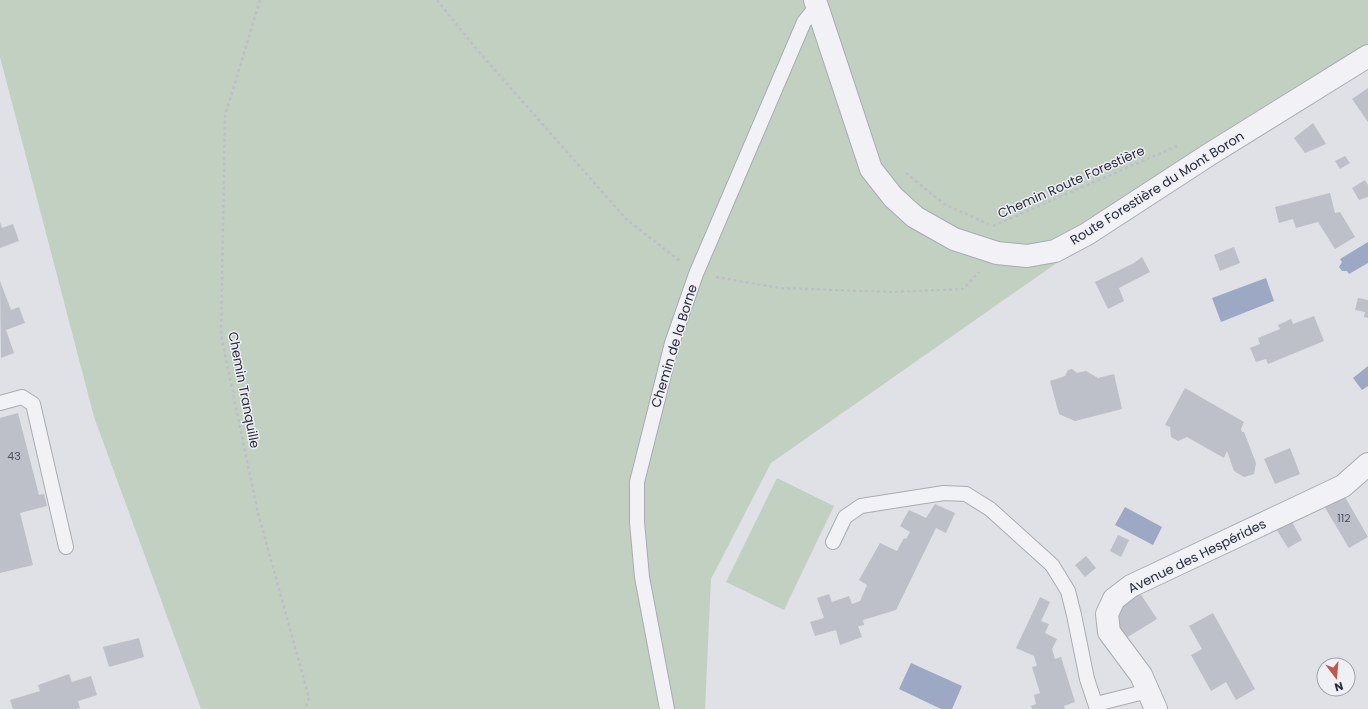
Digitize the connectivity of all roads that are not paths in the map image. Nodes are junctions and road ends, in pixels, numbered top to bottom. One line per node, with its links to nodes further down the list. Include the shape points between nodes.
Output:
1 (816, 3): 2 (street, Route Forestière du Mont Boron, via 872,169 892,197 915,217 954,239 997,253 1027,256 1055,250 1087,234); 9 (lane, Chemin de la Borne, via 804,22 696,274 672,343 637,482 637,522 642,577)
2 (1368, 56)
3 (0, 403): 6 (lane, via 22,397 33,404)
4 (1368, 464): 7 (street, Avenue des Hespérides, via 1343,486 1131,586 1114,599 1107,614 1109,632 1141,675)
5 (833, 542): 8 (lane, via 845,517 861,506 944,493 966,494 978,501 1052,565 1068,591 1087,679)
6 (66, 547)
7 (1152, 700): 8 (lane)
8 (1096, 706)
9 (667, 709)

